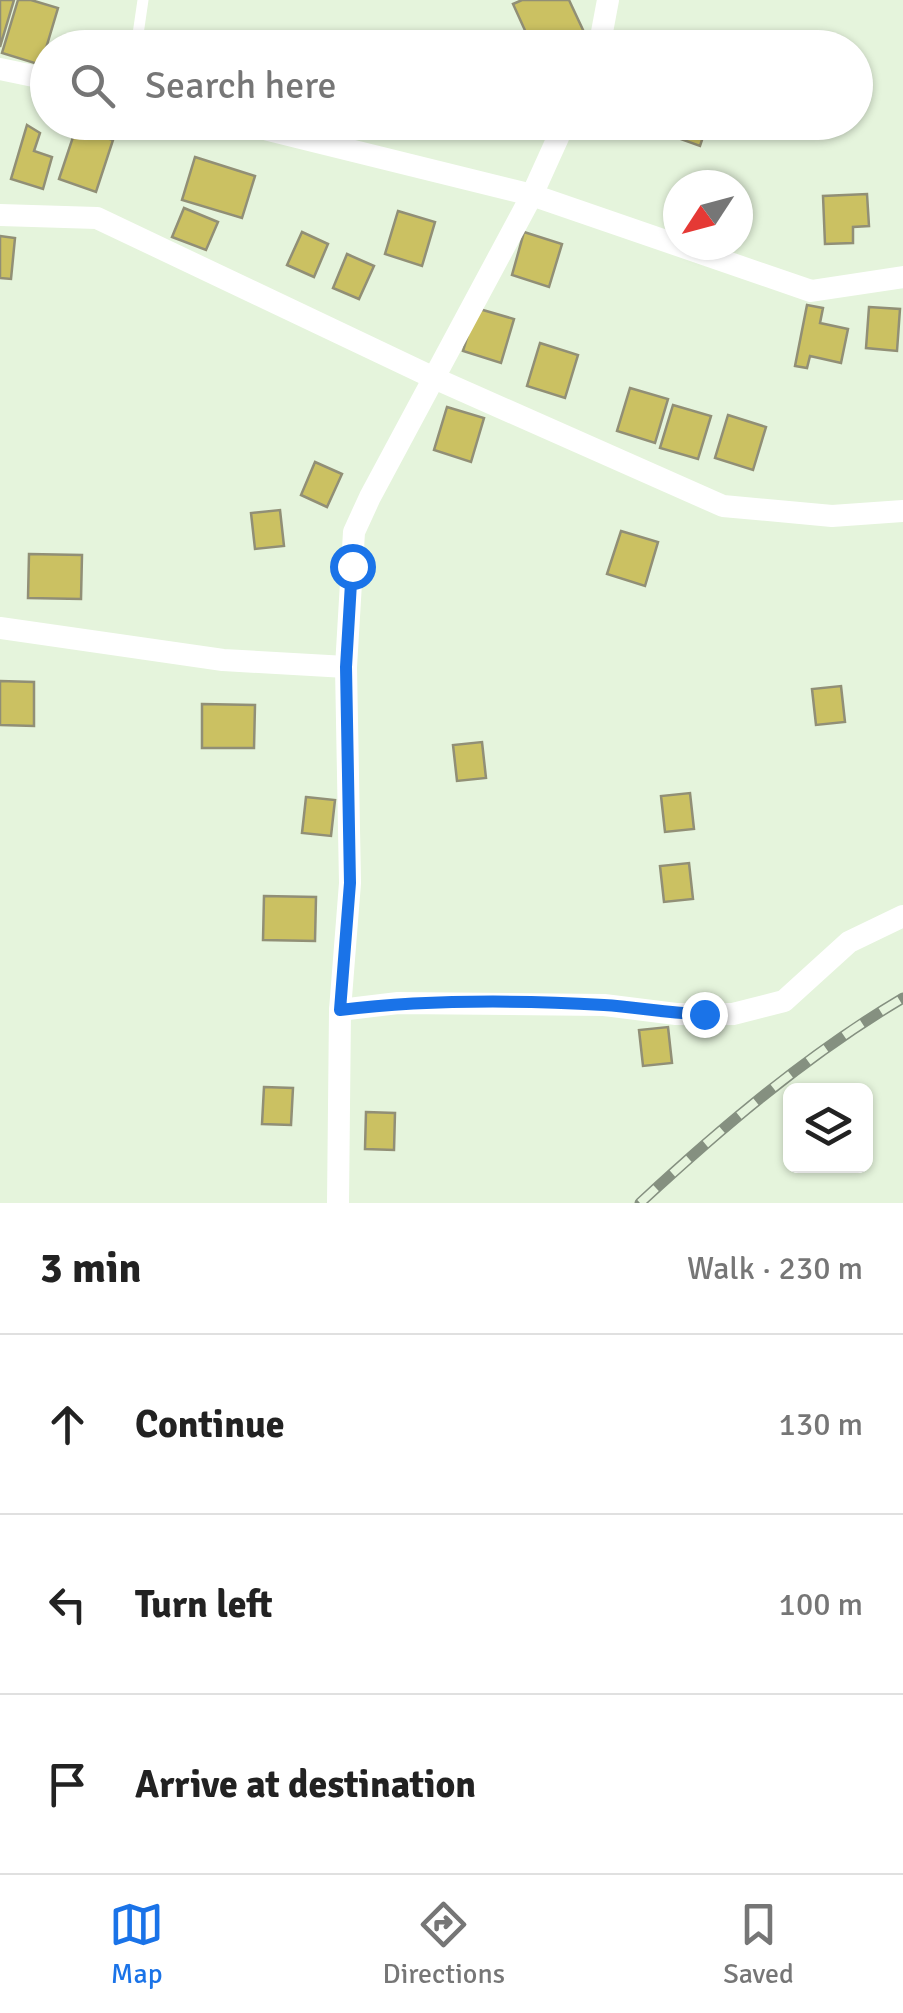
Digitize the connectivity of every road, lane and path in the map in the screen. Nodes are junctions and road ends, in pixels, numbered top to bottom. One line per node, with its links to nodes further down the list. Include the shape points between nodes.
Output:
1 (143, 0): 3 (lane)
2 (608, 0): 4 (street)
3 (139, 30)
4 (602, 30)
5 (0, 69): 6 (street)
6 (30, 75)
7 (309, 140): 9 (street)
8 (557, 140): 9 (street)
9 (532, 195): 11 (street, via 811,291); 12 (street)
10 (0, 214): 12 (street, via 96,218)
11 (903, 277)
12 (434, 378): 13 (street, via 723,506 832,516); 15 (street, via 354,532)
13 (903, 511)
14 (0, 628): 15 (street, via 224,660)
15 (346, 667): 17 (street, via 350,883)
16 (903, 916): 17 (street, via 849,942 784,1000 733,1014 398,1003)
17 (340, 1010): 18 (street)
18 (338, 1203)

